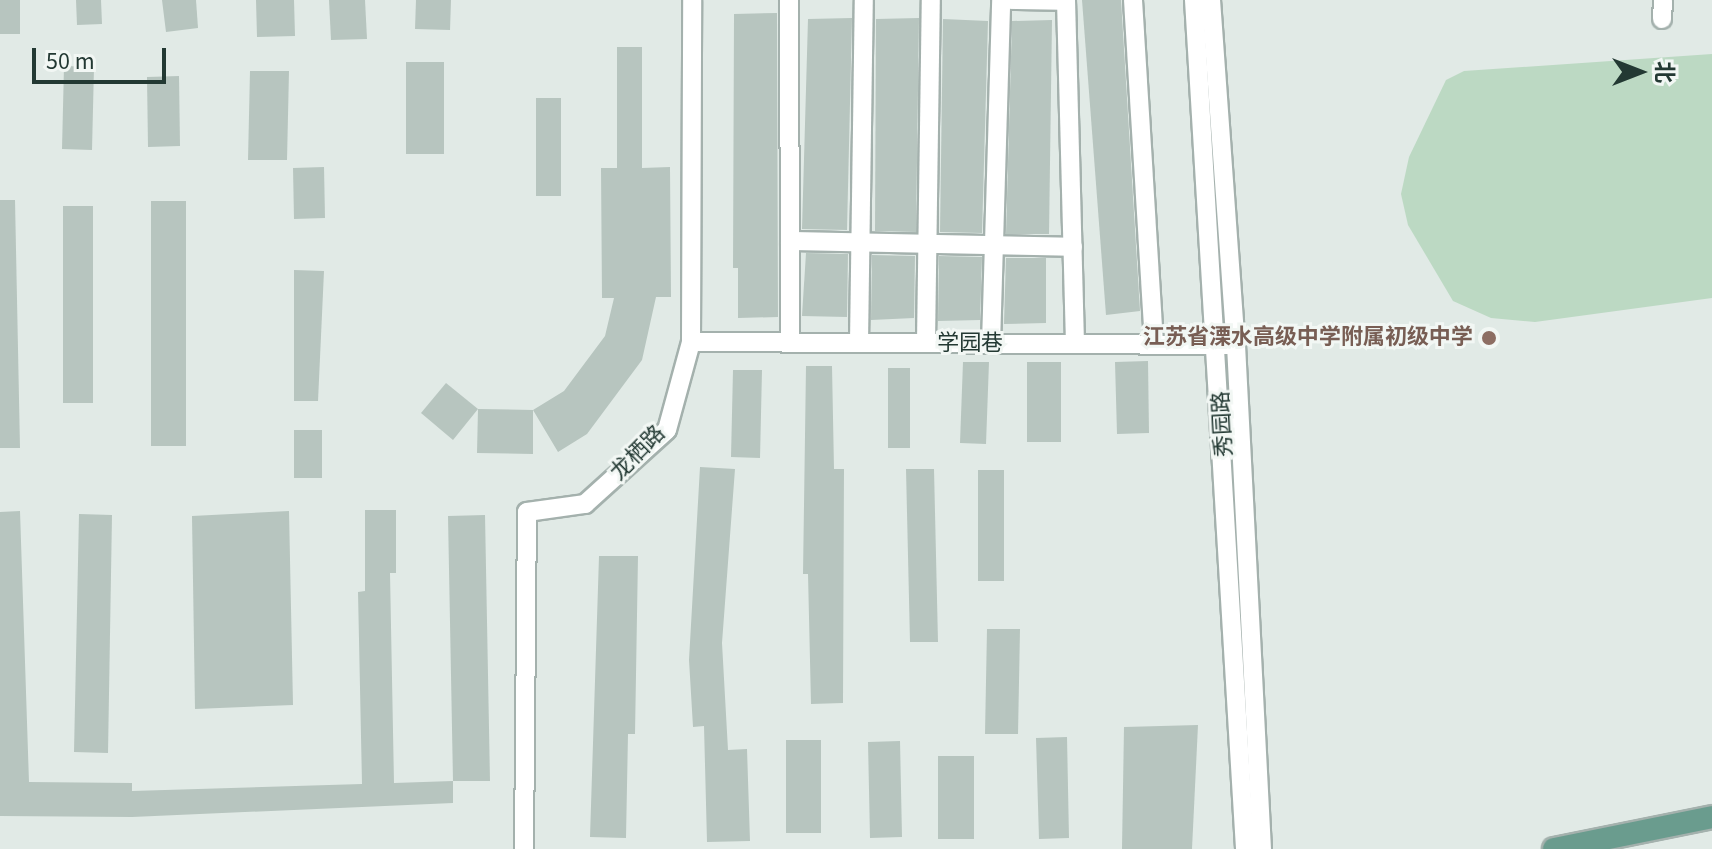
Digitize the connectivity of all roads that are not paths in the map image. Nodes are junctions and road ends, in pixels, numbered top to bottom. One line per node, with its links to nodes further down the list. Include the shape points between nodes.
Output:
1 (692, 0): 16 (street, 龙栖路)
2 (789, 0): 11 (street)
3 (864, 0): 12 (street)
4 (931, 0): 13 (street)
5 (1001, 0): 14 (street)
6 (1011, 0): 10 (street)
7 (1133, 0): 22 (street)
8 (1194, 0): 23 (street, 秀园路)
9 (1211, 0): 23 (street, 秀园路)
10 (1066, 1): 15 (street)
11 (790, 241): 12 (street); 17 (street)
12 (859, 242): 13 (street); 18 (street)
13 (928, 243): 14 (street); 19 (street)
14 (994, 246): 15 (street); 20 (street)
15 (1073, 247): 21 (street)
16 (691, 342): 17 (street, 学园巷); 25 (street, 龙栖路, via 667,430 585,504 527,512)
17 (790, 343): 18 (street, 学园巷)
18 (859, 343): 19 (street, 学园巷)
19 (926, 343): 20 (street, 学园巷)
20 (991, 344): 21 (street, 学园巷)
21 (1075, 344): 22 (street, 学园巷)
22 (1154, 344): 23 (street, 学园巷)
23 (1234, 345): 26 (street, 秀园路); 27 (street, 秀园路)
24 (1712, 817): 28 (main road)
25 (524, 849)
26 (1245, 849)
27 (1262, 849)
28 (1554, 849)

